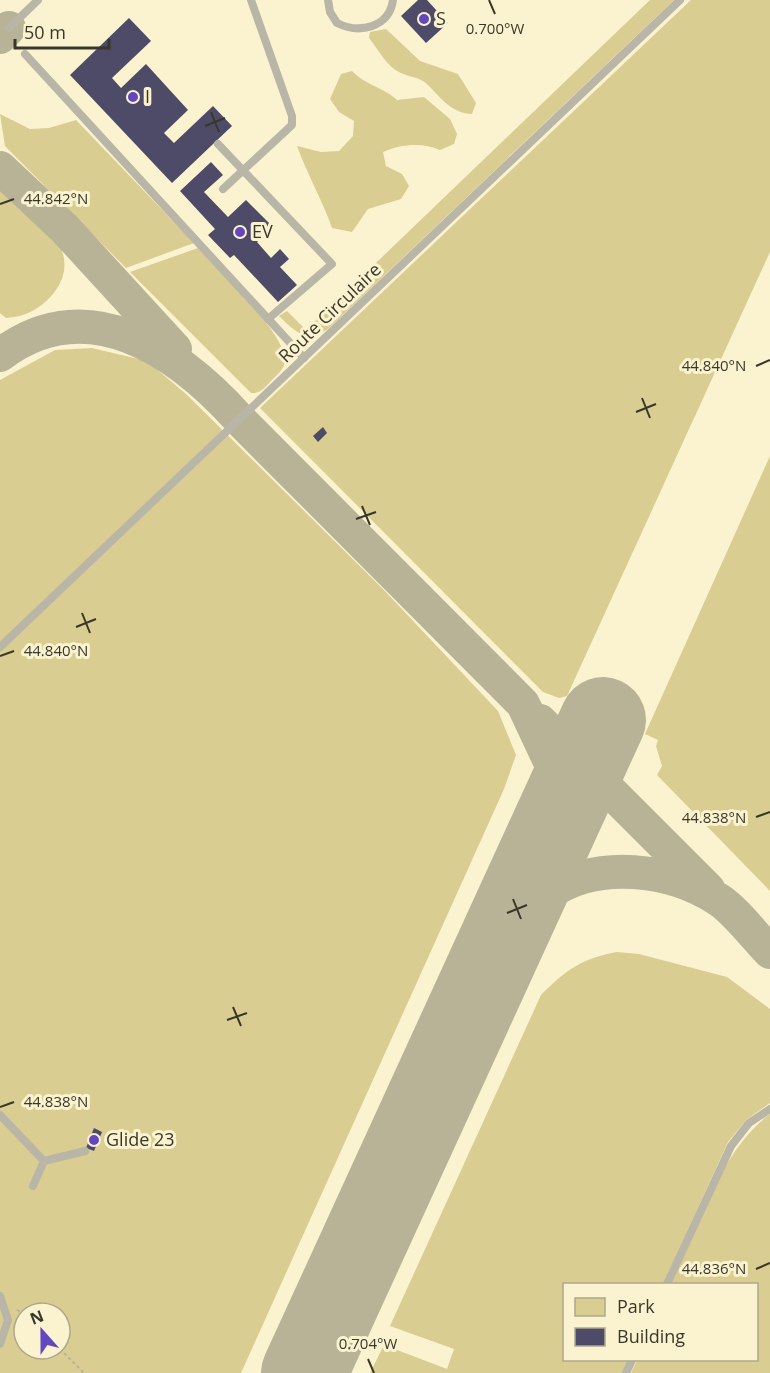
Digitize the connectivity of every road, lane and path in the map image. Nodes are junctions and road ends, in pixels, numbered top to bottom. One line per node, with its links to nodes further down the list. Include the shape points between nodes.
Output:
1 (38, 0): 6 (lane)
2 (251, 0): 9 (lane, via 292,125)
3 (328, 0): 4 (lane, via 337,23 357,29 368,28 383,19 391,11)
4 (393, 0)
5 (680, 0): 12 (lane, Route Circulaire)
6 (9, 28)
7 (25, 54): 11 (lane)
8 (218, 144): 9 (lane)
9 (243, 171): 10 (lane); 11 (lane, via 332,264)
10 (223, 189)
11 (268, 319): 12 (lane)
12 (304, 358): 13 (lane, Route Circulaire)
13 (0, 647)
14 (770, 1109): 19 (lane, via 749,1123 731,1146)
15 (0, 1115): 17 (lane)
16 (85, 1152): 17 (lane)
17 (44, 1161): 18 (lane)
18 (33, 1186)
19 (667, 1283)
20 (0, 1296): 21 (lane, via 8,1320)
21 (0, 1344)
22 (72, 1360): 23 (path)
23 (84, 1373)

